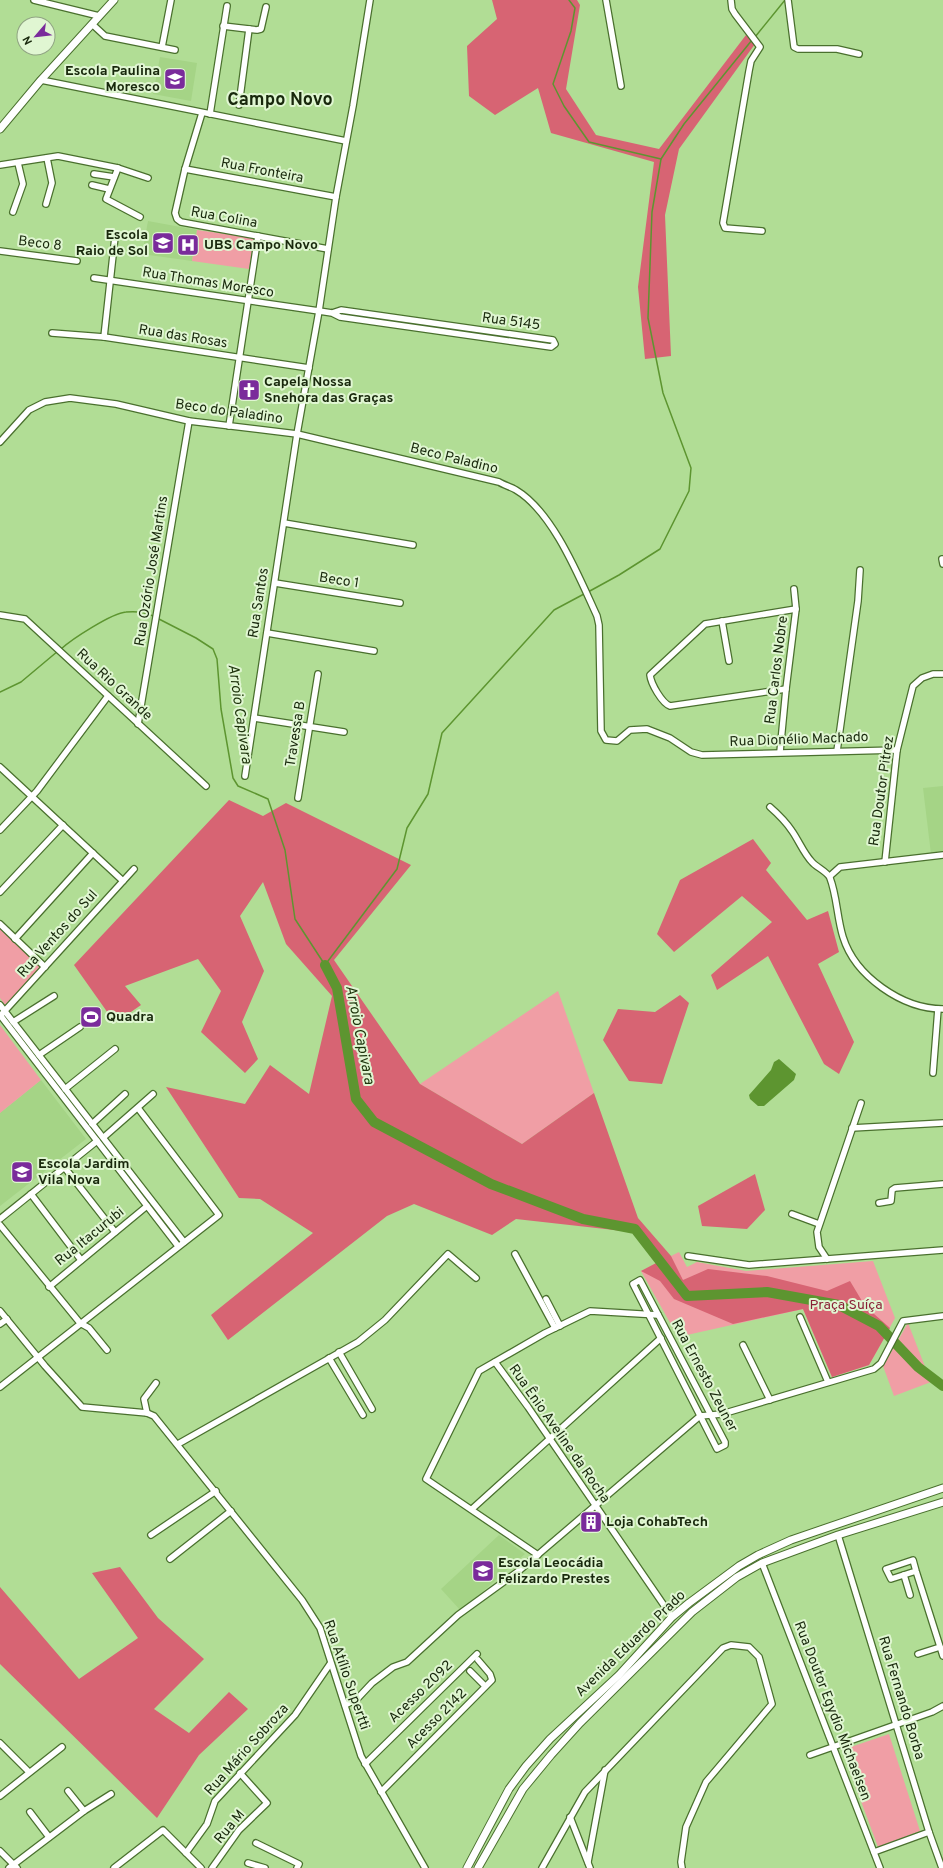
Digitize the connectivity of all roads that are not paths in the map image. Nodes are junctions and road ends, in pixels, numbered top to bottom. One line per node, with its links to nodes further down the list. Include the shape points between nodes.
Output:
1 (34, 0): 10 (street)
2 (114, 0): 10 (main road)
3 (170, 0): 14 (street)
4 (370, 0): 23 (street, Beco do Paladino)
5 (606, 0): 18 (street)
6 (732, 0): 38 (street, via 732,9 760,47 749,71 723,224 725,228)
7 (788, 0): 16 (street, via 794,47 837,49)
8 (227, 6): 12 (street)
9 (266, 7): 13 (street, via 261,29)
10 (100, 16): 11 (main road)
11 (92, 24): 14 (street, via 105,36); 17 (main road)
12 (224, 26): 13 (street); 21 (street)
13 (249, 29): 19 (street)
14 (162, 47): 15 (street)
15 (175, 50)
16 (859, 54)
17 (41, 80): 20 (street); 22 (main road)
18 (621, 86)
19 (239, 105)
20 (202, 113): 21 (street); 28 (street, Rua Colina)
21 (210, 114): 23 (street)
22 (0, 129)
23 (346, 141): 34 (street, Beco do Paladino)
24 (47, 158): 25 (street); 27 (street, via 58,156); 35 (street, via 52,183)
25 (18, 163): 26 (street); 36 (street, via 23,184)
26 (0, 165)
27 (118, 168): 30 (street); 31 (street)
28 (185, 169): 34 (street, Rua Fronteira); 39 (street, Rua Colina, via 177,219 181,222)
29 (94, 174): 30 (street)
30 (114, 177): 33 (street)
31 (148, 178)
32 (92, 185): 33 (street)
33 (109, 189): 37 (street, via 107,201)
34 (336, 197): 41 (street, Beco do Paladino)
35 (46, 204)
36 (12, 212)
37 (140, 217)
38 (762, 231)
39 (258, 236): 41 (street, Rua Colina); 46 (street)
40 (115, 237): 45 (street)
41 (328, 249): 47 (street, Beco do Paladino)
42 (0, 251): 43 (street, Beco 8)
43 (77, 261)
44 (94, 278): 45 (street, Rua Thomas Moresco)
45 (111, 280): 46 (street, Rua Thomas Moresco); 50 (street)
46 (248, 301): 47 (street, Rua Thomas Moresco); 51 (street)
47 (319, 311): 48 (street, Rua 5145, via 340,317); 52 (street, Beco do Paladino)
48 (463, 331): 48 (street, Rua 5145, via 551,347 555,344 553,340)
49 (52, 333): 50 (street, Rua das Rosas)
50 (104, 338): 51 (street, Rua das Rosas)
51 (240, 358): 52 (street, Rua das Rosas); 54 (street)
52 (309, 368): 55 (street, Beco do Paladino)
53 (189, 421): 54 (street, Beco do Paladino); 56 (street, Beco do Paladino, via 116,404 70,398 45,402 29,410); 74 (street, Rua Ozório José Martins)
54 (230, 426): 55 (street, Beco do Paladino)
55 (297, 434): 57 (street, Rua Santos); 80 (street, Beco Paladino, via 499,482 516,490 541,512 572,560 599,620 602,735 606,740 617,741 630,730 647,729 670,738 690,752)
56 (0, 442)
57 (284, 523): 58 (street); 60 (street, Rua Santos)
58 (413, 545)
59 (860, 570): 78 (street)
60 (275, 583): 62 (street, Beco 1); 66 (street, Rua Santos)
61 (794, 589): 63 (street, Rua Carlos Nobre)
62 (400, 603)
63 (796, 609): 65 (street); 71 (street, Rua Carlos Nobre)
64 (0, 615): 72 (street, Rua Rio Grande, via 25,619)
65 (722, 621): 68 (street); 71 (street, via 705,624 651,673 650,677 664,702 670,706)
66 (267, 633): 67 (street); 73 (street, Rua Santos)
67 (374, 651)
68 (729, 661)
69 (318, 674): 75 (street, Travessa B)
70 (943, 674): 77 (street, Rua Doutor Pitrez, via 922,678 913,686)
71 (786, 689): 79 (street, Rua Carlos Nobre)
72 (108, 696): 74 (street, Rua Rio Grande); 84 (street)
73 (254, 718): 75 (street); 82 (street, Rua Santos)
74 (138, 724): 83 (street, Rua Rio Grande)
75 (308, 726): 76 (street); 85 (street, Travessa B)
76 (344, 732)
77 (897, 750): 78 (street, Rua Dionélio Machado); 91 (street, Rua Doutor Pitrez)
78 (837, 751): 79 (street, Rua Dionélio Machado)
79 (780, 752): 80 (street, Rua Dionélio Machado)
80 (702, 755)
81 (0, 767): 84 (street)
82 (246, 776)
83 (206, 786)
84 (32, 796): 87 (street); 88 (street)
85 (298, 798)
86 (770, 807): 93 (street, via 791,830 811,861)
87 (63, 825): 89 (street); 95 (street)
88 (0, 830)
89 (93, 853): 94 (street); 97 (street)
90 (943, 856): 91 (street)
91 (885, 862): 93 (street, via 840,867)
92 (134, 869): 94 (street, Rua Ventos do Sul)
93 (830, 876): 101 (street, via 843,938 851,956 864,972 888,993 930,1008)
94 (123, 881): 98 (street, Rua Ventos do Sul)
95 (0, 892)
96 (0, 924): 97 (street)
97 (15, 939): 98 (street)
98 (44, 967): 102 (street, Rua Ventos do Sul)
99 (54, 996): 103 (street)
100 (0, 1005): 102 (street)
101 (941, 1009): 109 (street)
102 (1, 1014): 103 (street); 107 (street)
103 (13, 1022): 105 (street)
104 (80, 1027): 108 (street)
105 (33, 1047): 107 (street); 108 (street)
106 (115, 1049): 110 (street)
107 (28, 1051): 115 (street)
108 (39, 1055): 110 (street)
109 (933, 1073)
110 (65, 1089): 113 (street)
111 (125, 1094): 118 (street)
112 (153, 1094): 116 (street)
113 (74, 1100): 115 (street); 118 (street)
114 (861, 1103): 119 (street)
115 (69, 1104): 121 (street)
116 (138, 1108): 120 (street); 134 (street, via 219,1215)
117 (943, 1123): 119 (street)
118 (92, 1124): 120 (street)
119 (852, 1128): 131 (street)
120 (104, 1137): 123 (street)
121 (97, 1141): 122 (street); 124 (street)
122 (65, 1168): 126 (street); 133 (street)
123 (130, 1171): 124 (street); 134 (street)
124 (124, 1176): 128 (street)
125 (943, 1184): 127 (street, via 894,1188 891,1201)
126 (31, 1194): 130 (street); 140 (street)
127 (879, 1203)
128 (147, 1206): 133 (street, Rua Itacurubi); 135 (street)
129 (792, 1214): 131 (street)
130 (0, 1219)
131 (819, 1224): 139 (street, via 819,1247)
132 (0, 1225): 142 (street)
133 (115, 1232): 140 (street, Rua Itacurubi)
134 (184, 1242): 135 (street)
135 (178, 1246): 150 (street)
136 (943, 1250): 139 (street)
137 (515, 1254): 152 (street)
138 (688, 1256): 139 (street, via 749,1265)
139 (827, 1259)
140 (81, 1260): 142 (street, Rua Itacurubi)
141 (476, 1278): 156 (street, via 448,1254 385,1320 358,1342)
142 (48, 1287): 150 (street)
143 (546, 1299): 152 (street)
144 (0, 1311): 149 (street)
145 (648, 1314): 146 (street); 146 (street, Rua Ernesto Zeuner, via 633,1284 640,1280); 152 (street, via 590,1311); 153 (street, Rua Ernesto Zeuner)
146 (658, 1315): 166 (street, Rua Ernesto Zeuner)
147 (943, 1316): 160 (street, via 903,1321 877,1367)
148 (800, 1317): 160 (street)
149 (7, 1319): 151 (street); 157 (street)
150 (80, 1323): 155 (street, via 89,1328); 157 (street)
151 (0, 1324)
152 (558, 1327): 159 (street)
153 (661, 1338): 168 (street, Rua Ernesto Zeuner); 169 (street)
154 (743, 1345): 163 (street)
155 (107, 1350)
156 (339, 1352): 158 (street); 164 (street)
157 (37, 1357): 162 (street); 165 (street, via 82,1407)
158 (328, 1358): 167 (street); 170 (street)
159 (495, 1362): 169 (street, Rua Ênio Aveline da Rocha); 175 (street, via 479,1371 426,1479)
160 (828, 1382): 163 (street)
161 (156, 1383): 165 (street, via 146,1396 144,1404)
162 (0, 1387)
163 (770, 1400): 166 (street, via 722,1414)
164 (372, 1409)
165 (147, 1413): 170 (street, Rua Atílio Supertti, via 154,1416)
166 (711, 1414): 168 (street); 168 (street, Rua Ernesto Zeuner, via 726,1444 717,1450)
167 (363, 1415)
168 (700, 1416): 174 (street)
169 (549, 1438): 174 (street, Rua Ênio Aveline da Rocha); 175 (street)
170 (178, 1444): 172 (street, Rua Atílio Supertti)
171 (943, 1488): 185 (main road, Avenida Eduardo Prado, via 791,1540 758,1555 739,1566)
172 (216, 1491): 176 (street, Rua Atílio Supertti); 177 (street)
173 (943, 1502): 178 (main road, Avenida Eduardo Prado)
174 (594, 1506): 179 (street); 185 (street, Rua Ênio Aveline da Rocha)
175 (472, 1510): 179 (street)
176 (230, 1511): 180 (street); 192 (street, Rua Atílio Supertti, via 302,1600 320,1628)
177 (151, 1535)
178 (838, 1535): 181 (main road, Avenida Eduardo Prado); 197 (street, Rua Fernando Borba)
179 (538, 1555): 195 (street, via 458,1615 407,1662 393,1667 357,1699)
180 (170, 1559)
181 (762, 1563): 186 (main road, Avenida Eduardo Prado, via 737,1577); 202 (street, Rua Doutor Egydio Michaelsen)
182 (916, 1571): 183 (street); 183 (street, via 911,1560 886,1569 891,1579); 188 (street)
183 (904, 1575): 184 (street)
184 (910, 1595)
185 (672, 1617): 186 (main road); 187 (main road); 198 (main road, Avenida Eduardo Prado, via 619,1676)
186 (678, 1624): 187 (main road, Avenida Eduardo Prado)
187 (661, 1641): 201 (main road, Avenida Eduardo Prado)
188 (940, 1647): 189 (street); 190 (street)
189 (918, 1654)
190 (943, 1656)
191 (478, 1657): 194 (street, Acesso 2142, via 492,1677); 204 (street, Acesso 2092)
192 (330, 1664): 195 (street, Rua Atílio Supertti); 207 (street, Rua Mário Sobroza, via 295,1715)
193 (470, 1671): 194 (street)
194 (485, 1686): 211 (street, Acesso 2142)
195 (345, 1706): 204 (street, Rua Atílio Supertti)
196 (943, 1706): 197 (street)
197 (897, 1724): 202 (street); 217 (street, Rua Fernando Borba)
198 (550, 1739): 201 (main road); 208 (main road, Avenida Eduardo Prado)
199 (0, 1743): 206 (street)
200 (62, 1747): 206 (street)
201 (558, 1747): 209 (main road, Avenida Eduardo Prado)
202 (833, 1747): 203 (street); 221 (street, Rua Doutor Egydio Michaelsen)
203 (810, 1755)
204 (365, 1764): 211 (street, Rua Atílio Supertti)
205 (605, 1770): 216 (street, via 585,1792); 223 (street); 237 (street, via 723,1648 731,1645 749,1646 757,1653 772,1704 706,1782 686,1827)
206 (29, 1772): 213 (street)
207 (240, 1773): 222 (street, Rua Mário Sobroza, via 215,1801 207,1824); 230 (street, Rua M, via 268,1803 239,1830)
208 (515, 1781): 209 (main road); 233 (main road, Avenida Eduardo Prado)
209 (525, 1788): 234 (main road, Avenida Eduardo Prado)
210 (68, 1791): 214 (street)
211 (381, 1792): 232 (street, Rua Atílio Supertti)
212 (111, 1794): 214 (street)
213 (0, 1796)
214 (84, 1811): 218 (street)
215 (30, 1812): 218 (street)
216 (570, 1817): 223 (street); 235 (street)
217 (929, 1832): 221 (street); 239 (street, Rua Fernando Borba)
218 (49, 1837): 227 (street)
219 (256, 1844): 226 (street)
220 (0, 1851): 227 (street)
221 (874, 1852): 238 (street, Rua Doutor Egydio Michaelsen)
222 (186, 1853): 225 (street); 228 (street, via 163,1830)
223 (588, 1862): 236 (street)
224 (248, 1863): 231 (street)
225 (194, 1866): 229 (street)
226 (298, 1866)
227 (14, 1867)
228 (114, 1868)
229 (201, 1868)
230 (212, 1868)
231 (265, 1868)
232 (425, 1868)
233 (467, 1868)
234 (478, 1868)
235 (542, 1868)
236 (590, 1868)
237 (682, 1868)
238 (880, 1868)
239 (942, 1868)

